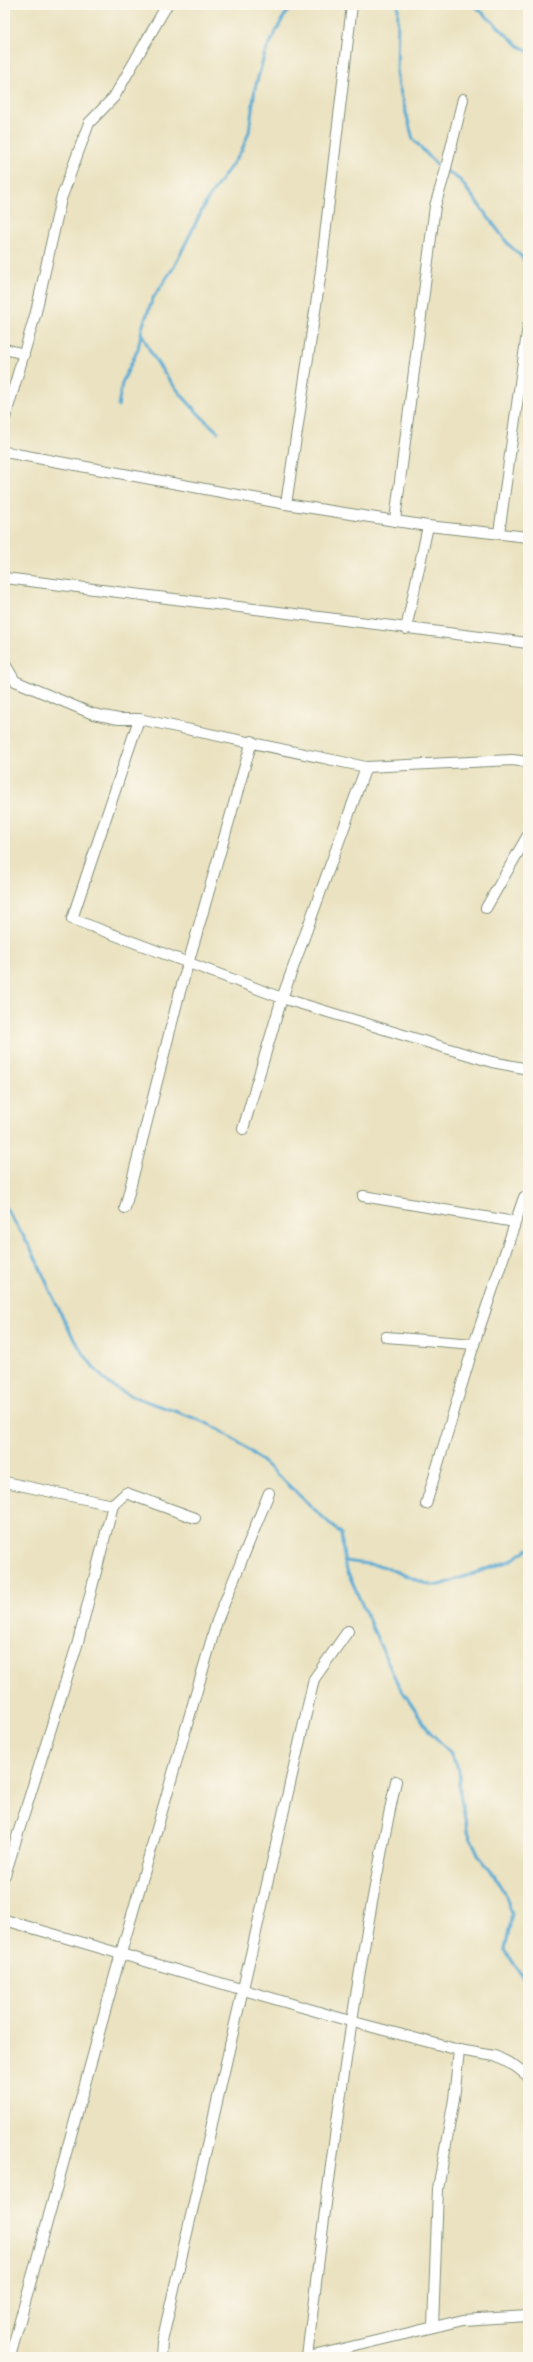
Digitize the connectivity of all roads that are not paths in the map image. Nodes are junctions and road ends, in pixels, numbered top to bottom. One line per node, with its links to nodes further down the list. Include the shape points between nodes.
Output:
1 (167, 5): 6 (street, via 114,97 89,123 61,199)
2 (352, 5): 9 (street, via 320,278)
3 (463, 99): 10 (street, via 434,206)
4 (528, 326): 12 (street)
5 (5, 349): 6 (street)
6 (24, 354): 7 (street)
7 (5, 418)
8 (5, 452): 9 (street)
9 (286, 504): 10 (street)
10 (395, 520): 11 (street)
11 (428, 526): 12 (street); 15 (street)
12 (499, 533): 13 (street)
13 (528, 537)
14 (5, 578): 15 (street)
15 (406, 629): 16 (street)
16 (528, 643)
17 (5, 664): 18 (street, via 15,681 93,714 119,719)
18 (139, 719): 19 (street); 24 (street, via 72,919)
19 (252, 741): 21 (street); 24 (street)
20 (528, 762): 21 (street, via 512,760)
21 (366, 767): 25 (street)
22 (528, 835): 23 (street)
23 (486, 908)
24 (189, 962): 25 (street); 30 (street)
25 (282, 998): 26 (street, via 492,1062); 27 (street)
26 (528, 1068)
27 (244, 1129)
28 (363, 1196): 31 (street)
29 (528, 1196): 31 (street, via 524,1197)
30 (125, 1208)
31 (515, 1222): 33 (street)
32 (386, 1337): 33 (street)
33 (474, 1344): 36 (street)
34 (5, 1482): 37 (street)
35 (269, 1493): 43 (street, via 217,1621)
36 (426, 1504)
37 (113, 1505): 38 (street, via 126,1493); 41 (street, via 78,1642)
38 (195, 1518)
39 (348, 1631): 44 (street, via 314,1679)
40 (396, 1781): 45 (street, via 373,1888)
41 (5, 1875)
42 (5, 1920): 43 (street)
43 (121, 1953): 44 (street); 50 (street)
44 (244, 1990): 45 (street); 51 (street, via 162,2342)
45 (350, 2021): 46 (street); 52 (street)
46 (459, 2050): 47 (street, via 495,2056); 49 (street, via 454,2099 438,2189)
47 (528, 2076)
48 (528, 2316): 49 (street, via 490,2317)
49 (433, 2327): 52 (street)
50 (10, 2357)
51 (161, 2357)
52 (308, 2357)

